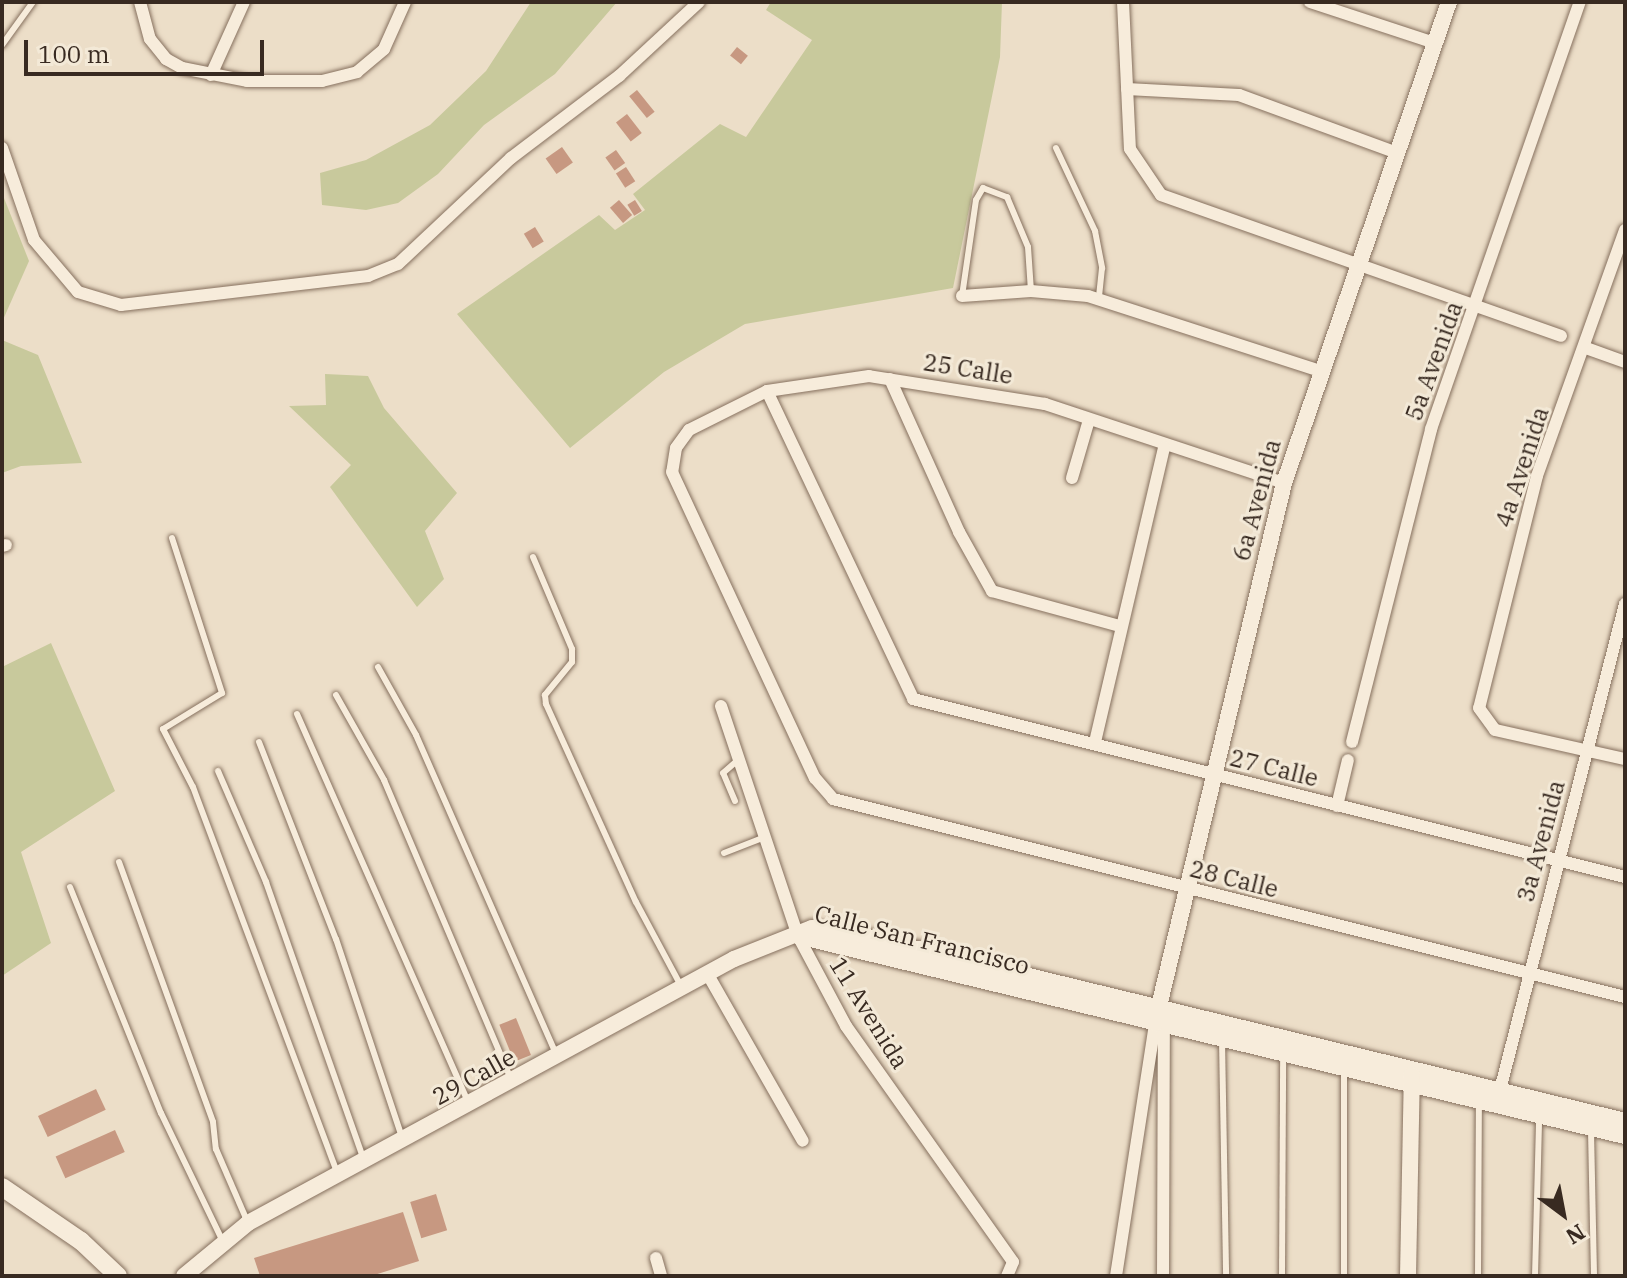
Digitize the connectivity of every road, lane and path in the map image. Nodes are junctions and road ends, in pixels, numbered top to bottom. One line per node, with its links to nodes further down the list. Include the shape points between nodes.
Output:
1 (33, 2): 11 (lane)
2 (140, 2): 12 (street, via 159,53 182,68)
3 (244, 2): 12 (street)
4 (405, 2): 12 (street, via 384,49 357,72 322,81 247,81)
5 (699, 2): 14 (street, via 619,76 511,158 398,264 368,276 121,305 78,292 34,240)
6 (1123, 2): 13 (street)
7 (1310, 2): 10 (street)
8 (1449, 2): 10 (street, 6a Avenida)
9 (1580, 2): 22 (street, 5a Avenida)
10 (1435, 43): 16 (street, 6a Avenida)
11 (2, 45)
12 (211, 75)
13 (1127, 89): 16 (street, via 1239,95); 18 (street, via 1130,149 1161,195)
14 (2, 148)
15 (1056, 148): 21 (lane, via 1095,231 1102,268)
16 (1395, 152): 18 (street, 6a Avenida)
17 (1625, 230): 24 (street, 4a Avenida)
18 (1355, 265): 22 (street); 26 (street, 6a Avenida)
19 (1031, 291): 20 (street); 20 (lane, via 1028,247 1018,219 1007,197 983,188 976,200); 21 (street)
20 (962, 296)
21 (1099, 299): 26 (street)
22 (1478, 307): 23 (street); 44 (street, 5a Avenida, via 1431,429)
23 (1561, 336)
24 (1586, 348): 25 (street); 45 (street, 4a Avenida, via 1537,476 1479,708 1483,721 1495,730)
25 (1625, 362)
26 (1320, 371): 32 (street, 6a Avenida)
27 (890, 379): 28 (street, 25 Calle, via 869,376); 29 (street, 25 Calle, via 1045,404); 36 (street, via 959,532 992,591)
28 (767, 391): 43 (street, 27 Calle, via 913,699); 51 (street, 25 Calle, via 689,430 676,448 672,472 815,778)
29 (1089, 420): 30 (street, 25 Calle); 31 (street)
30 (1164, 447): 32 (street, 25 Calle); 36 (street)
31 (1072, 478)
32 (1284, 483): 50 (street, 6a Avenida)
33 (172, 538): 83 (lane, via 222,693 163,729 204,814)
34 (533, 557): 64 (lane, via 572,649 565,675 545,695 546,704 636,902)
35 (1625, 604): 37 (street, 3a Avenida)
36 (1120, 626): 43 (street)
37 (1621, 637): 45 (street, 3a Avenida)
38 (378, 667): 69 (lane, via 416,735)
39 (336, 695): 72 (lane, via 384,780)
40 (721, 706): 46 (street, 11 Avenida)
41 (297, 714): 75 (lane)
42 (259, 742): 81 (lane, via 336,939)
43 (1095, 742): 50 (street, 27 Calle)
44 (1352, 742)
45 (1590, 750): 47 (street); 56 (street, 3a Avenida)
46 (739, 759): 52 (lane, via 723,773); 54 (street, 11 Avenida)
47 (1625, 759)
48 (1348, 760): 53 (street)
49 (218, 771): 82 (lane, via 266,882)
50 (1212, 774): 53 (street, 27 Calle); 60 (street, 6a Avenida)
51 (833, 799): 60 (street, 28 Calle)
52 (735, 801)
53 (1337, 806): 56 (street, 27 Calle)
54 (765, 837): 55 (lane); 61 (street, 11 Avenida)
55 (724, 853)
56 (1560, 861): 58 (street, 27 Calle); 63 (street, 3a Avenida)
57 (119, 862): 85 (lane, via 213,1122 216,1149)
58 (1625, 877)
59 (70, 887): 86 (lane, via 155,1100)
60 (1186, 890): 63 (street, 28 Calle); 66 (street, 6a Avenida)
61 (798, 936): 62 (street, 29 Calle); 66 (street, Calle San Francisco, via 812,928 864,936); 88 (street, 11 Avenida, via 846,1026 1013,1262)
62 (707, 973): 64 (street, 29 Calle); 80 (street)
63 (1530, 975): 65 (street, 28 Calle); 73 (street, 3a Avenida)
64 (682, 987): 69 (street, 29 Calle)
65 (1625, 997)
66 (1159, 1018): 67 (street, Calle San Francisco); 71 (street, Calle San Francisco); 92 (street); 93 (street)
67 (1222, 1040): 68 (street, Calle San Francisco); 94 (lane)
68 (1283, 1055): 70 (street, Calle San Francisco); 95 (lane)
69 (557, 1058): 72 (street, 29 Calle)
70 (1344, 1071): 71 (street, Calle San Francisco); 96 (lane)
71 (1412, 1077): 73 (street, Calle San Francisco); 74 (street, Calle San Francisco); 97 (street)
72 (513, 1083): 75 (street, 29 Calle)
73 (1500, 1090): 77 (street, Calle San Francisco)
74 (1479, 1100): 76 (street, Calle San Francisco); 98 (lane)
75 (471, 1107): 81 (street, 29 Calle)
76 (1539, 1115): 78 (street, Calle San Francisco); 99 (lane)
77 (1625, 1121)
78 (1591, 1127): 79 (street, Calle San Francisco); 100 (lane)
79 (1625, 1136)
80 (803, 1141)
81 (404, 1143): 82 (street, 29 Calle)
82 (364, 1162): 83 (street, 29 Calle)
83 (338, 1175): 85 (street, 29 Calle)
84 (2, 1187): 89 (main road, via 81,1241)
85 (248, 1223): 86 (street, 29 Calle)
86 (223, 1243): 90 (street, 29 Calle)
87 (656, 1258): 91 (street)
88 (1010, 1273)
89 (118, 1276)
90 (184, 1276)
91 (661, 1276)
92 (1116, 1276)
93 (1163, 1276)
94 (1226, 1276)
95 (1282, 1276)
96 (1344, 1276)
97 (1408, 1276)
98 (1478, 1276)
99 (1535, 1276)
100 (1594, 1276)

